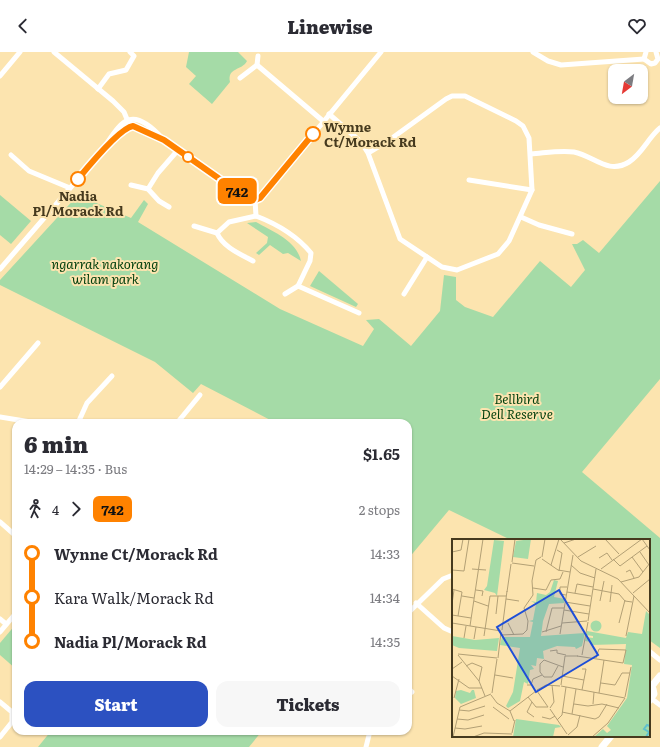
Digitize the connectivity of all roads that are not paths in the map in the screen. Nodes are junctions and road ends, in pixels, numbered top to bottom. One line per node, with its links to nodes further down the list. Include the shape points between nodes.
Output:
1 (20, 52): 11 (street)
2 (54, 52): 13 (street)
3 (130, 52): 13 (street, via 134,56 126,70 109,74)
4 (380, 52): 14 (street)
5 (533, 52): 9 (street, via 548,61 561,64)
6 (646, 52): 9 (street)
7 (258, 56): 10 (street)
8 (658, 56): 9 (street, via 653,64 646,63)
9 (644, 59)
10 (256, 65): 12 (street); 16 (street)
11 (0, 76)
12 (240, 78)
13 (98, 90): 15 (street, via 124,112)
14 (329, 114): 16 (street); 21 (street, via 362,142)
15 (128, 121): 17 (street); 19 (street, via 141,121); 22 (street, via 115,130)
16 (323, 121): 30 (street, via 260,198)
17 (129, 127): 19 (street, via 138,127); 22 (street)
18 (660, 128): 23 (street, via 634,159 620,167 603,165 574,152)
19 (164, 140): 20 (street)
20 (178, 150): 28 (street); 30 (street, via 241,194)
21 (368, 153): 23 (street, via 446,99 457,95 465,96 523,126 529,138); 37 (street, via 398,235)
22 (99, 154): 27 (street)
23 (531, 154): 29 (street)
24 (11, 155): 27 (street, via 29,171)
25 (469, 180): 29 (street)
26 (131, 185): 28 (street)
27 (70, 188): 39 (street)
28 (148, 189): 31 (street)
29 (532, 190): 33 (street)
30 (255, 200): 32 (street)
31 (169, 207)
32 (256, 216): 35 (street, via 229,222); 40 (street, via 293,236 311,253)
33 (521, 217): 36 (street); 37 (street, via 509,241 498,254 457,270 442,267)
34 (194, 226): 35 (street)
35 (217, 233): 38 (street, via 226,245)
36 (572, 234)
37 (427, 257): 42 (street)
38 (253, 261)
39 (0, 269)
40 (298, 286): 41 (street); 43 (street)
41 (285, 294)
42 (404, 294)
43 (359, 313)
44 (38, 343): 46 (street)
45 (112, 376): 50 (street, via 88,403)
46 (0, 387)
47 (200, 396): 51 (street)
48 (0, 417): 49 (street)
49 (13, 419)
50 (80, 419)
51 (180, 419)
52 (0, 522): 53 (street)
53 (12, 532)
54 (452, 575): 55 (street, via 443,579)
55 (416, 603): 56 (street); 61 (street, via 444,628)
56 (412, 608)
57 (12, 617): 59 (street)
58 (0, 619): 59 (street)
59 (6, 624): 60 (street)
60 (0, 632)
61 (452, 632)
62 (650, 652): 63 (street)
63 (660, 660)
64 (660, 676): 65 (main road)
65 (650, 686): 66 (main road, via 654,691)
66 (651, 700): 68 (street)
67 (0, 702): 70 (street, via 12,712 12,722)
68 (660, 705)
69 (369, 735): 72 (street)
70 (0, 736)
71 (610, 737): 73 (main road)
72 (366, 747)
73 (602, 747)

